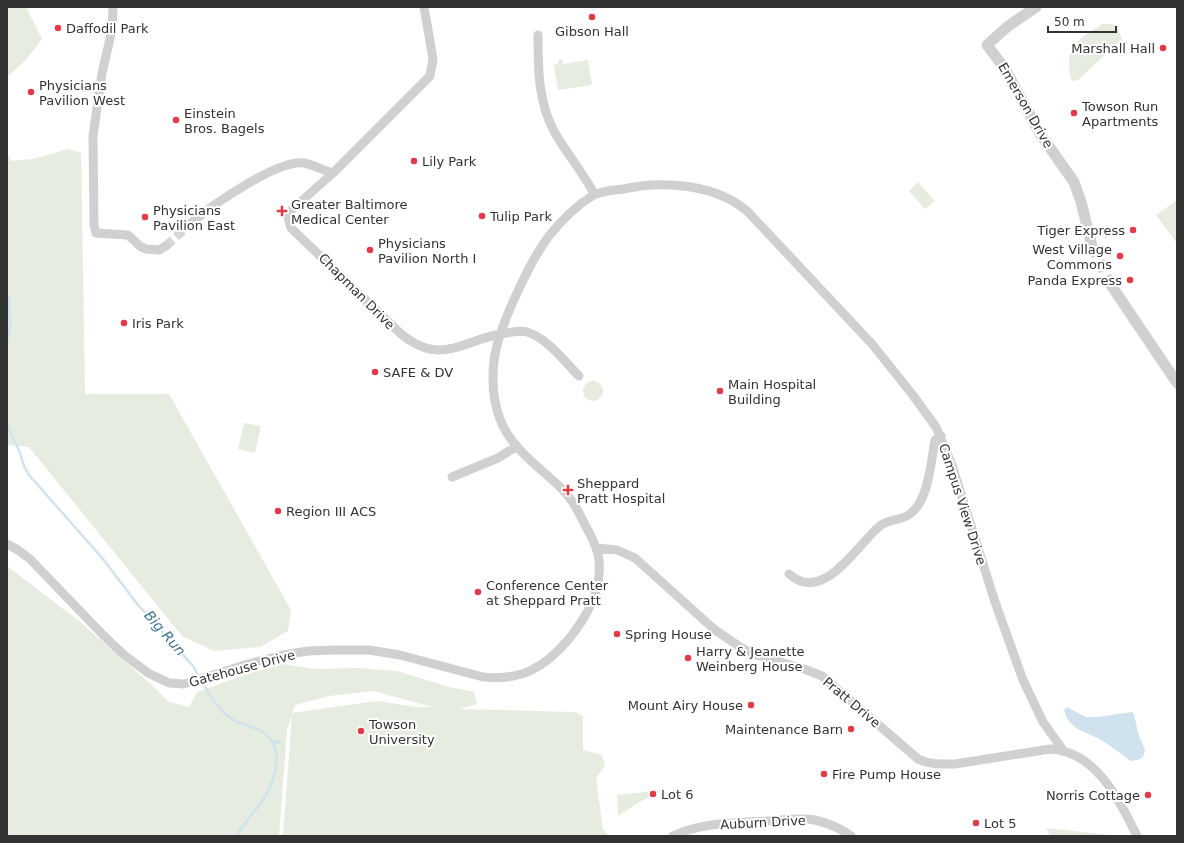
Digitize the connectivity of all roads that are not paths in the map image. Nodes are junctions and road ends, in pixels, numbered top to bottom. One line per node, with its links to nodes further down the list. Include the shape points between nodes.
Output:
1 (113, 7): 8 (street, via 112,30 94,126 94,225 96,233 128,235 146,249 159,250)
2 (424, 7): 5 (street, via 433,59 430,76)
3 (1036, 7): 9 (street, Emerson Drive, via 987,45 1006,69 1041,135 1074,182)
4 (538, 34): 6 (street, via 539,74 548,119)
5 (333, 173): 7 (street, via 303,163 280,168 233,193); 11 (street, Chapman Drive, via 286,214 292,228 400,333 414,344 435,351 449,350)
6 (594, 194): 11 (street, Gatehouse Drive, via 548,237); 14 (street, Campus View Drive, via 633,187 672,186 717,193 742,206 872,344 919,403)
7 (191, 223)
8 (166, 246)
9 (1092, 246)
10 (1109, 282): 13 (street)
11 (500, 334): 12 (street, via 527,332 541,338); 15 (street, Gatehouse Drive, via 494,360 495,399 503,426)
12 (579, 376)
13 (1177, 383)
14 (941, 436): 19 (street, via 935,440 923,497 910,514 881,525 824,580 805,582); 20 (street, Campus View Drive, via 1022,680 1038,713)
15 (517, 446): 16 (street, via 492,461); 18 (street, Gatehouse Drive, via 569,498)
16 (452, 477)
17 (7, 544): 18 (street, Gatehouse Drive, via 30,558 131,661 162,681 179,685 283,655 335,650 369,650 400,655 483,677 504,678 523,674 538,668 553,657 587,612 598,577)
18 (597, 548): 20 (street, Pratt Drive, via 617,550 635,558 714,630 740,647 753,654 797,666 830,681 913,754 926,762 954,764 1050,749)
19 (789, 574)
20 (1063, 750): 23 (street, Campus View Drive, via 1078,756 1100,775 1123,808)
21 (673, 836): 22 (street, Auburn Drive, via 713,825 799,819 831,825)
22 (851, 836)
23 (1137, 836)

